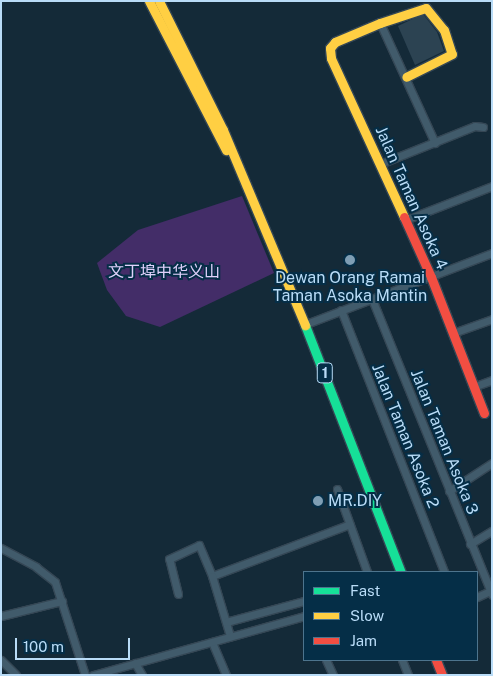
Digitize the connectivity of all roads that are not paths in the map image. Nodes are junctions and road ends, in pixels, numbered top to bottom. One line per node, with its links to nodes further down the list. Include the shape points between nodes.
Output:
1 (148, 1): 8 (main road, 1, via 215,133)
2 (159, 1): 8 (main road, 1)
3 (380, 23): 4 (street); 4 (main road, via 426,8 444,30 452,54); 7 (main road, Jalan Taman Asoka 4, via 335,42 330,52)
4 (406, 77): 6 (street)
5 (483, 127): 6 (street, via 475,126)
6 (435, 143): 7 (street)
7 (380, 164): 10 (main road, Jalan Taman Asoka 4)
8 (242, 176): 16 (main road, 1)
9 (492, 186): 10 (street)
10 (405, 220): 12 (main road, Jalan Taman Asoka 4)
11 (492, 253): 12 (street)
12 (431, 276): 13 (street); 17 (main road, Jalan Taman Asoka 4)
13 (372, 299): 14 (street); 23 (street, Jalan Taman Asoka 3)
14 (341, 310): 16 (street); 30 (street, Jalan Taman Asoka 2)
15 (492, 319): 17 (street)
16 (306, 324): 29 (main road, 1)
17 (453, 333): 19 (main road, Jalan Taman Asoka 4)
18 (492, 380): 19 (street)
19 (473, 387): 20 (main road, Jalan Taman Asoka 4)
20 (484, 413)
21 (492, 463): 23 (street)
22 (336, 489): 24 (street)
23 (449, 490): 26 (street, Jalan Taman Asoka 3)
24 (350, 524): 28 (street); 31 (street)
25 (492, 530): 26 (street)
26 (470, 544): 32 (street, Jalan Taman Asoka 3)
27 (1, 548): 35 (street, via 48,575 55,582)
28 (367, 571)
29 (401, 571)
30 (444, 571)
31 (212, 576): 33 (street, via 199,545 172,556 169,561); 39 (street)
32 (491, 593): 34 (street)
33 (178, 594)
34 (478, 597)
35 (62, 601): 37 (street); 48 (street)
36 (303, 601): 39 (street)
37 (1, 616)
38 (303, 616): 40 (street)
39 (226, 622): 40 (street)
40 (230, 636): 41 (street)
41 (212, 642): 46 (street); 51 (street)
42 (1, 660): 47 (street)
43 (326, 661): 52 (street)
44 (402, 661): 53 (street)
45 (436, 661): 54 (main road)
46 (136, 662): 49 (street); 50 (street)
47 (16, 675)
48 (85, 675)
49 (93, 675)
50 (142, 675)
51 (226, 675)
52 (333, 675)
53 (408, 675)
54 (442, 675)

